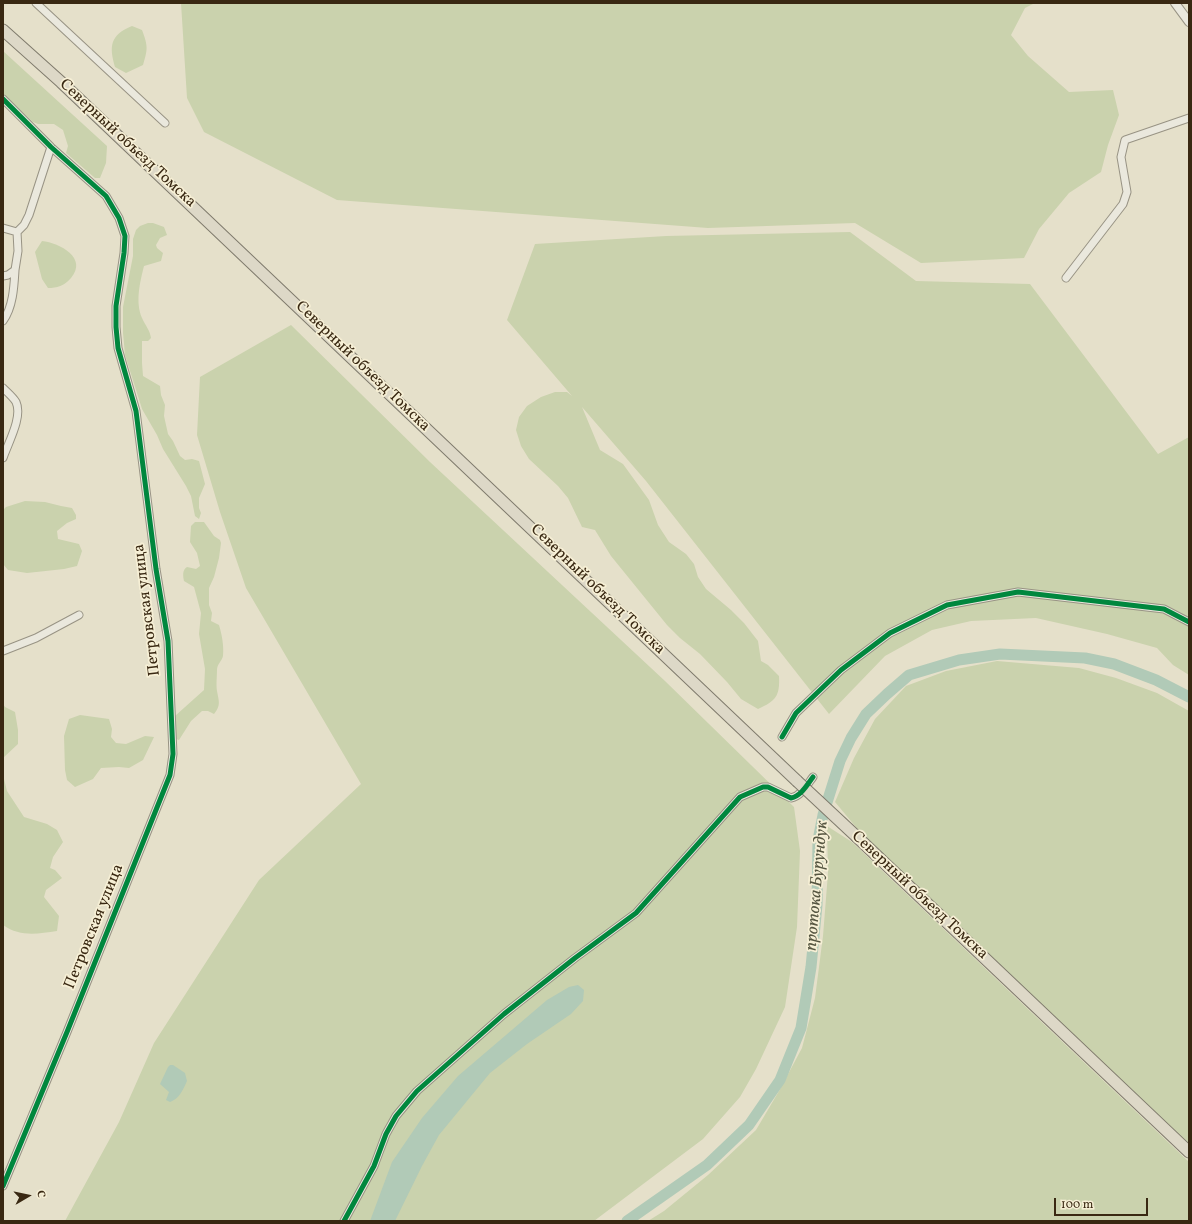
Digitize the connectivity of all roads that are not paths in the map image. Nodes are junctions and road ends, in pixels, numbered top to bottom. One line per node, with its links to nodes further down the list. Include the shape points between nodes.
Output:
1 (36, 3): 7 (street)
2 (1175, 3): 3 (street)
3 (1189, 22)
4 (3, 30): 22 (main road, Северный объезд Томска, bridge, via 61,82)
5 (3, 99): 8 (street, Петровская улица)
6 (1189, 118): 13 (street, via 1125,140 1121,157 1127,192 1123,204)
7 (165, 123)
8 (52, 147): 10 (street, via 29,215); 23 (street, Петровская улица, via 106,196 119,218 125,236 116,306 116,327 118,348 136,411 168,641 172,754 170,775)
9 (3, 228): 10 (street)
10 (17, 232): 11 (street)
11 (15, 270): 12 (street); 14 (street, via 14,288)
12 (3, 276)
13 (1066, 278)
14 (3, 321)
15 (3, 388): 16 (street, via 18,407 18,415)
16 (3, 458)
17 (79, 615): 19 (street, via 36,638)
18 (1189, 622): 20 (street, via 1164,609 1018,592 947,605 890,633 841,670 796,713)
19 (3, 651)
20 (782, 737)
21 (813, 777): 24 (street, via 798,796 791,798 768,787 740,797 636,913 504,1014 417,1090 396,1116 374,1166)
22 (1189, 1152)
23 (3, 1186)
24 (344, 1221)

